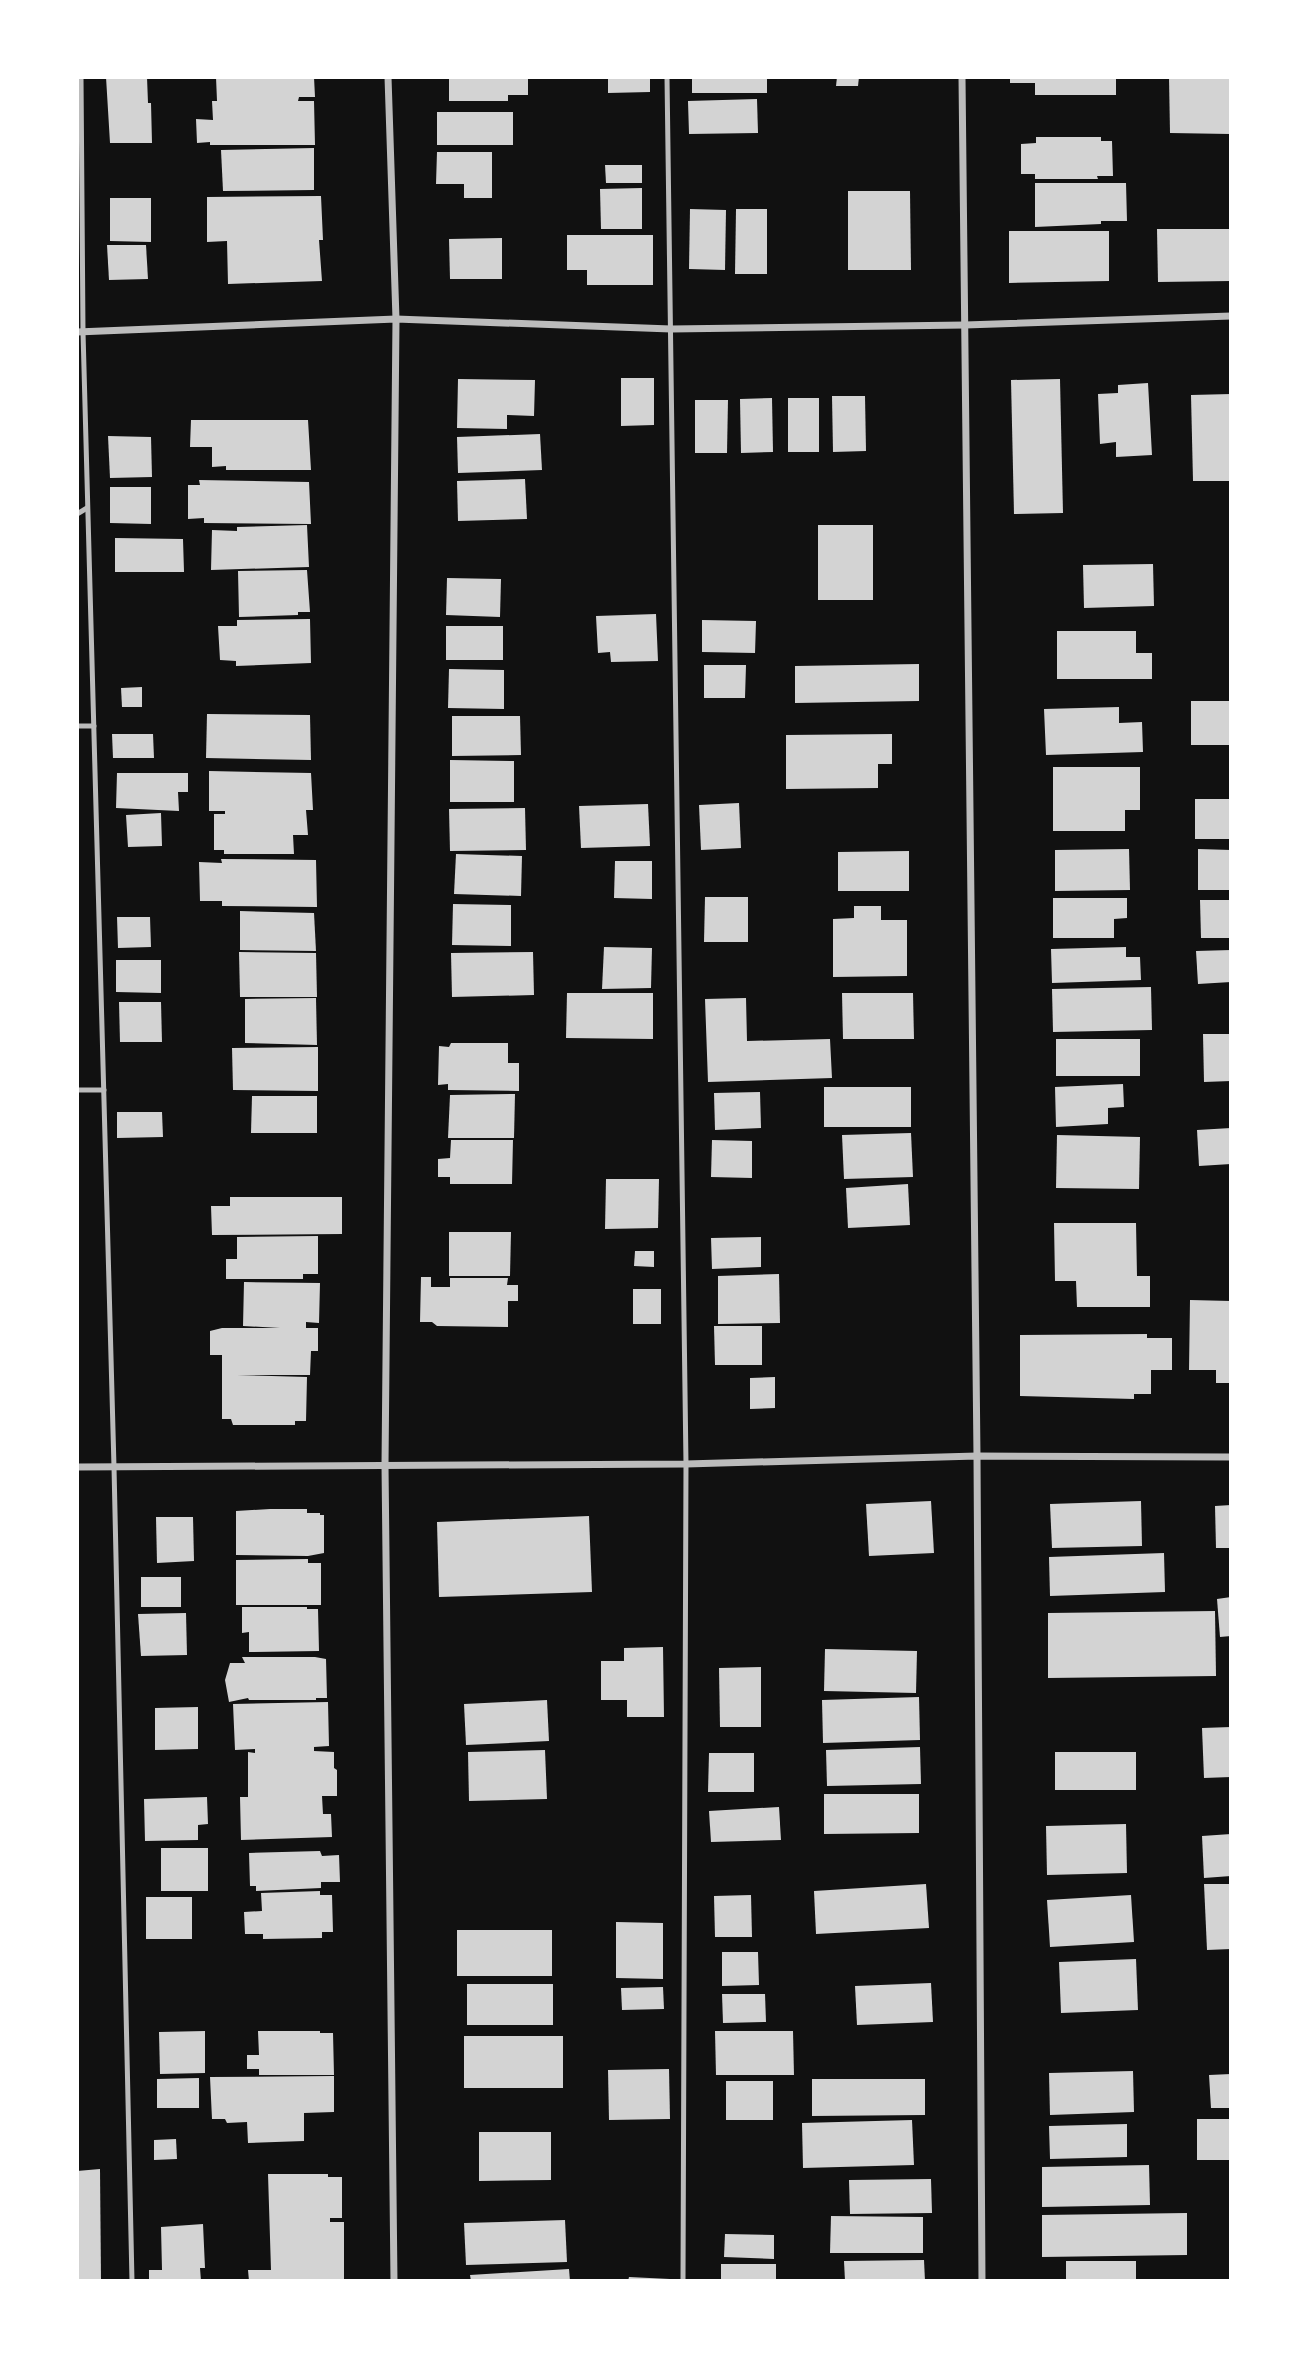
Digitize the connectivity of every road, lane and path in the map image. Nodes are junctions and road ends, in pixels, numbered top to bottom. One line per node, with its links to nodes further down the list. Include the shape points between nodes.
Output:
1 (81, 77): 9 (lane)
2 (388, 77): 6 (street)
3 (667, 77): 8 (lane)
4 (962, 77): 7 (street)
5 (1231, 316): 7 (street)
6 (396, 318): 8 (street); 9 (street); 19 (street)
7 (965, 326): 8 (street); 16 (street)
8 (671, 329): 18 (lane)
9 (80, 332): 10 (lane)
10 (88, 508): 11 (lane); 13 (lane)
11 (77, 514)
12 (77, 726): 13 (lane)
13 (94, 726): 15 (lane)
14 (77, 1090): 15 (lane)
15 (104, 1090): 21 (lane)
16 (977, 1456): 17 (street); 18 (street); 25 (street)
17 (1231, 1457)
18 (686, 1464): 19 (street); 24 (lane)
19 (385, 1465): 21 (street); 23 (street)
20 (77, 1467): 21 (street)
21 (114, 1467): 22 (lane)
22 (132, 2281)
23 (394, 2281)
24 (683, 2281)
25 (982, 2281)

